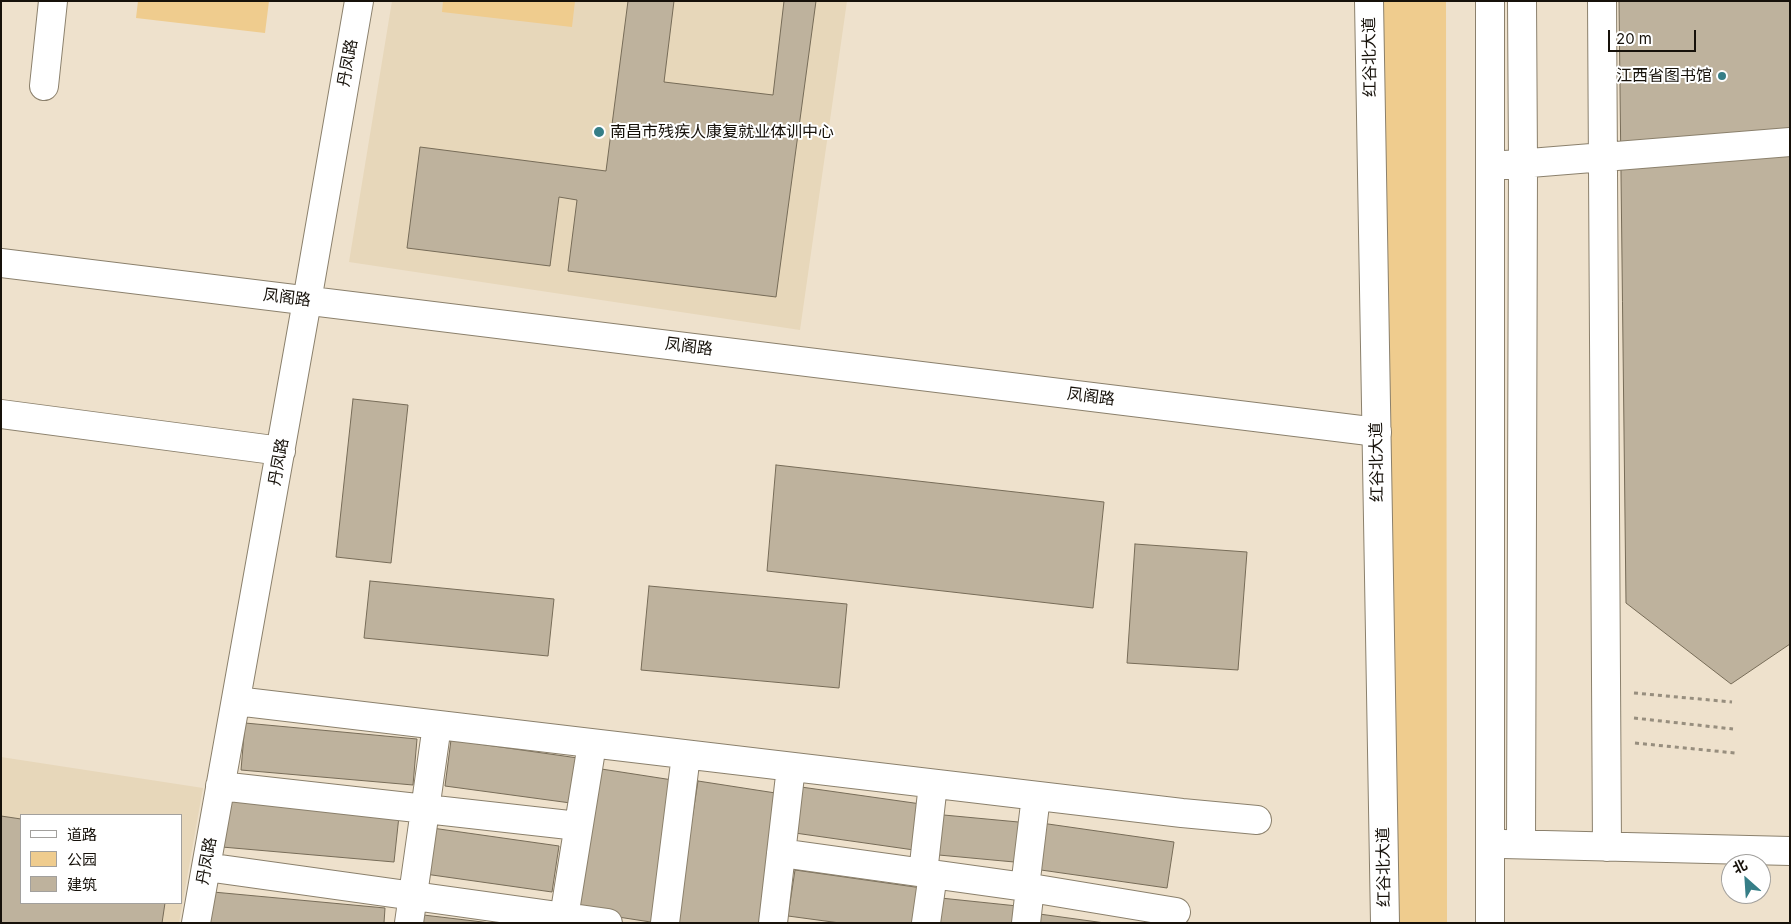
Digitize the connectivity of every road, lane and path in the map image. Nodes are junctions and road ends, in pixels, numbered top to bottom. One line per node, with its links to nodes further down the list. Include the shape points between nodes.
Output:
1 (53, 1): 7 (street)
2 (359, 1): 13 (street, 丹凤路)
3 (1369, 1): 15 (street, 红谷北大道)
4 (1490, 1): 11 (street)
5 (1522, 1): 10 (street)
6 (1602, 1): 9 (street)
7 (44, 86)
8 (1790, 142): 9 (street)
9 (1603, 157): 10 (street); 19 (street)
10 (1524, 164): 11 (street); 33 (street)
11 (1490, 167): 32 (street)
12 (1, 263): 13 (street, 凤阁路)
13 (307, 301): 15 (street, 凤阁路); 16 (street, 丹凤路)
14 (1, 414): 16 (street)
15 (1377, 432): 50 (street, 红谷北大道)
16 (280, 451): 17 (street, 丹凤路)
17 (236, 701): 20 (street); 27 (street, 丹凤路)
18 (1732, 702): 19 (path)
19 (1607, 715): 21 (path); 23 (path); 34 (street)
20 (438, 725): 22 (street); 29 (street)
21 (1732, 729)
22 (592, 744): 24 (street); 31 (street)
23 (1735, 753)
24 (686, 755): 25 (street); 46 (street)
25 (791, 767): 26 (street); 36 (street)
26 (933, 784): 28 (street); 38 (street)
27 (220, 786): 29 (street); 37 (street, 丹凤路)
28 (1036, 796): 30 (street); 39 (street)
29 (425, 809): 31 (street); 40 (street)
30 (1257, 820)
31 (578, 826): 42 (street)
32 (1490, 844): 33 (street); 51 (street)
33 (1521, 844): 34 (street)
34 (1607, 847): 35 (street)
35 (1790, 851)
36 (781, 853): 38 (street); 47 (street)
37 (206, 867): 40 (street); 43 (street, 丹凤路)
38 (928, 874): 39 (street); 48 (street)
39 (1028, 888): 41 (street); 49 (street)
40 (413, 896): 42 (street); 44 (street)
41 (1176, 912)
42 (564, 916): 45 (street)
43 (196, 923)
44 (409, 923)
45 (608, 923)
46 (664, 923)
47 (773, 923)
48 (926, 923)
49 (1026, 923)
50 (1385, 923)
51 (1490, 923)

